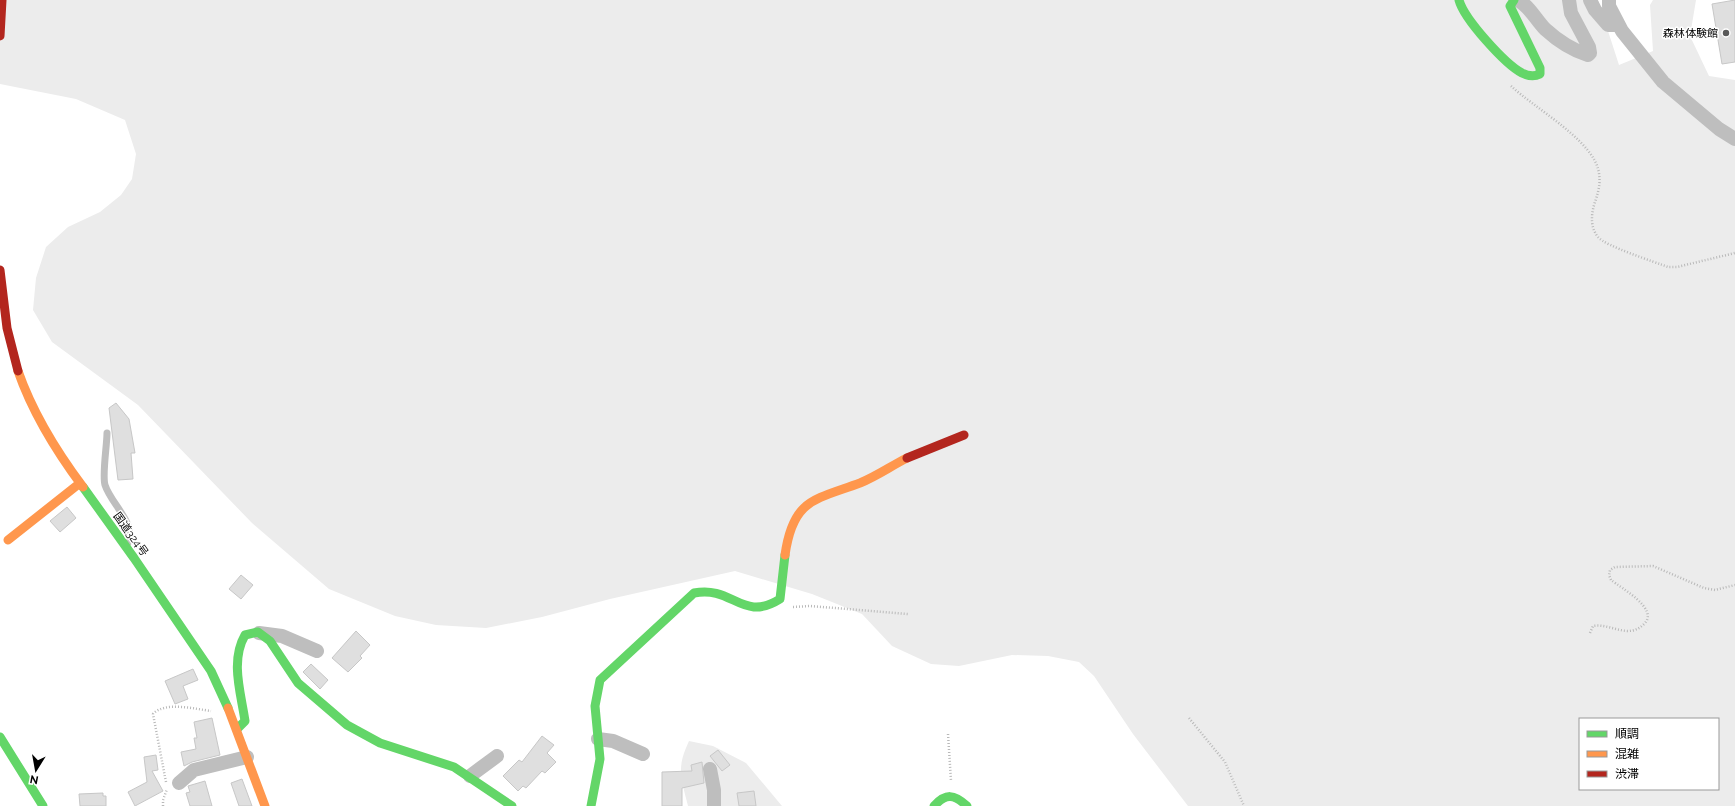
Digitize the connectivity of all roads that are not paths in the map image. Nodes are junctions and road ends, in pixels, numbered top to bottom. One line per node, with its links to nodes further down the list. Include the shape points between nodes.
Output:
1 (2, 0): 9 (main road)
2 (1459, 0): 3 (main road, via 1463,11 1485,38 1520,72 1536,76 1540,74 1540,68 1510,6)
3 (1514, 0)
4 (1517, 0): 5 (street, via 1523,2 1546,30 1569,47 1588,55 1589,47 1571,13)
5 (1569, 0)
6 (1590, 0): 8 (street, via 1602,20 1608,25)
7 (1609, 0): 8 (street, via 1609,6)
8 (1618, 25): 10 (street, via 1662,82)
9 (0, 36)
10 (1735, 139)
11 (0, 270): 14 (main road, 国道324号, via 7,328 24,391 55,449)
12 (107, 433): 16 (lane, via 105,484 114,505 130,528 131,537)
13 (964, 435): 21 (main road, via 808,504 795,516 787,537 786,564 780,599 772,605 762,609 752,608 710,590 694,593 600,680 595,706)
14 (80, 483): 15 (main road); 16 (main road, 国道324号)
15 (8, 540)
16 (126, 547): 19 (main road, 国道324号, via 211,671)
17 (259, 633): 18 (street, via 282,636); 19 (main road, via 245,635 238,648 238,678 245,721); 26 (main road, via 269,642 294,678 328,710 386,746 442,761)
18 (317, 651)
19 (237, 729): 24 (main road, 国道324号)
20 (0, 737): 28 (main road)
21 (598, 739): 22 (street, via 612,741); 31 (main road, via 600,759)
22 (643, 754)
23 (497, 756): 26 (street)
24 (247, 757): 27 (street, via 194,770); 29 (main road, 国道324号)
25 (710, 769): 32 (street)
26 (470, 776): 30 (main road)
27 (179, 783)
28 (43, 806)
29 (266, 806)
30 (512, 806)
31 (591, 806)
32 (714, 806)
33 (934, 806): 34 (main road, via 940,799 952,795)
34 (967, 806)

